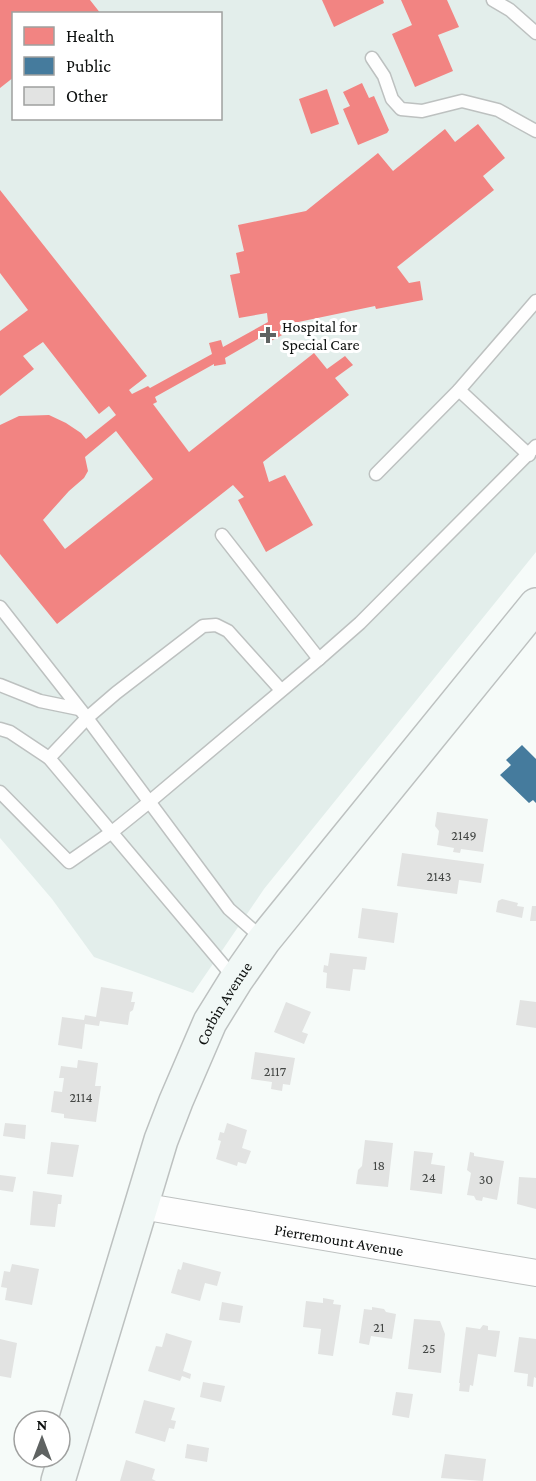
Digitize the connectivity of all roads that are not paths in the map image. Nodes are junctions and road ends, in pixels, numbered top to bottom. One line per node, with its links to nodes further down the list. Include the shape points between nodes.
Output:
1 (493, 0): 2 (lane)
2 (536, 33)
3 (372, 58): 4 (lane, via 392,99 402,109 422,111 462,101 498,110)
4 (536, 131)
5 (536, 301): 6 (lane)
6 (459, 390): 7 (lane); 8 (lane)
7 (532, 450): 12 (lane)
8 (376, 474)
9 (222, 535): 12 (lane)
10 (536, 605): 21 (main road, Corbin Avenue)
11 (0, 607): 15 (lane)
12 (319, 659): 14 (lane)
13 (0, 685): 15 (lane)
14 (281, 690): 15 (lane, via 228,631 216,625 203,626); 19 (lane)
15 (83, 714): 17 (lane); 19 (lane)
16 (0, 729): 17 (lane)
17 (49, 758): 20 (lane)
18 (0, 792): 20 (lane, via 69,862)
19 (148, 802): 20 (lane); 21 (lane, via 229,909)
20 (112, 832): 22 (lane)
21 (264, 940): 22 (main road, Corbin Avenue)
22 (236, 980): 23 (main road, Corbin Avenue, via 190,1065)
23 (141, 1206): 24 (street, Pierremount Avenue); 25 (main road, Corbin Avenue)
24 (536, 1274)
25 (58, 1481)

